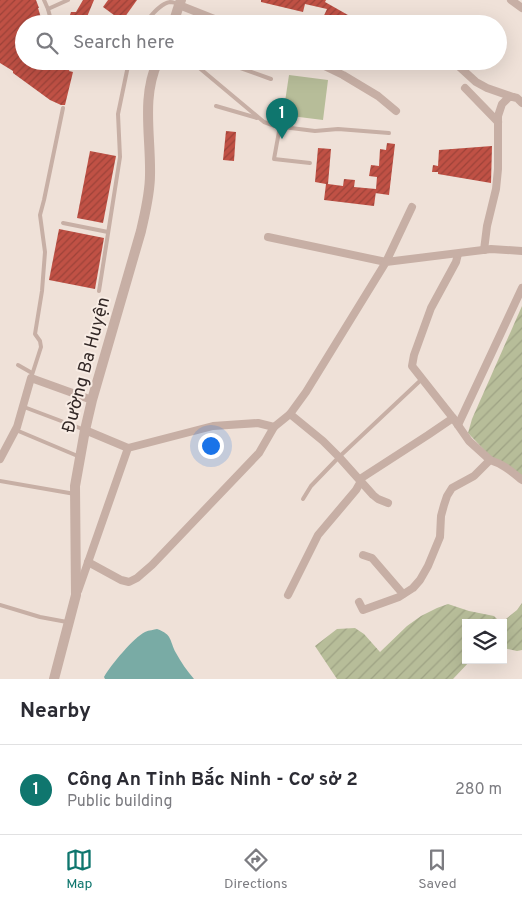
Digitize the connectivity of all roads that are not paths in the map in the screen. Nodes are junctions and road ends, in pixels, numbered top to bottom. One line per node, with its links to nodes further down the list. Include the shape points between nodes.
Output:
1 (44, 0): 6 (lane)
2 (68, 0): 6 (lane)
3 (511, 0): 5 (street)
4 (180, 2): 8 (lane, via 165,4); 9 (street); 10 (street)
5 (522, 8)
6 (48, 9): 7 (lane)
7 (50, 15)
8 (152, 15)
9 (176, 15)
10 (208, 15)
11 (127, 70): 31 (lane, via 118,114 120,157)
12 (154, 70): 42 (street, Đường Ba Huyện, via 148,94 148,203)
13 (202, 70): 24 (lane)
14 (246, 70): 17 (lane)
15 (333, 70): 23 (street, via 378,96)
16 (463, 70): 19 (street, via 487,88)
17 (271, 79)
18 (466, 88): 25 (street)
19 (513, 97): 20 (street); 25 (street, via 505,99 502,104)
20 (522, 103)
21 (216, 106): 24 (lane)
22 (63, 108): 40 (lane, via 40,210 45,252 35,334 41,347)
23 (396, 112)
24 (260, 119): 26 (lane)
25 (498, 122): 33 (street, via 496,189)
26 (280, 126): 27 (lane, via 316,131 338,129); 28 (lane, via 274,159)
27 (389, 133)
28 (310, 163)
29 (412, 207): 36 (street)
30 (62, 223): 31 (lane)
31 (108, 232): 38 (lane)
32 (268, 237): 36 (street)
33 (484, 250): 34 (street); 35 (street)
34 (522, 251)
35 (458, 254): 36 (street); 41 (street, via 431,308 414,355 412,366)
36 (386, 262): 44 (street)
37 (522, 288): 46 (street)
38 (99, 291)
39 (18, 365): 40 (lane)
40 (31, 375): 42 (street); 43 (street)
41 (422, 379): 45 (street); 52 (lane)
42 (92, 400): 49 (street, Đường Ba Huyện)
43 (22, 407): 48 (street); 49 (lane)
44 (290, 414): 47 (street); 52 (street)
45 (453, 418): 46 (street); 55 (street)
46 (458, 425): 54 (street, via 469,441)
47 (274, 427): 50 (street, via 258,423 213,426); 62 (street, via 259,453 138,578 129,582 121,580)
48 (16, 430): 51 (lane); 53 (street)
49 (85, 430): 50 (street); 51 (street, Đường Ba Huyện)
50 (128, 448): 62 (street)
51 (80, 457): 58 (street, Đường Ba Huyện)
52 (339, 457): 55 (street); 59 (lane)
53 (0, 459)
54 (490, 460): 56 (street, via 508,468); 63 (street, via 474,476 452,488 444,505 440,537 432,556 420,580)
55 (360, 479): 60 (street, via 378,500); 65 (street, via 356,490 318,535)
56 (522, 480)
57 (0, 481): 58 (lane)
58 (75, 494): 64 (street, Đường Ba Huyện)
59 (303, 499)
60 (388, 503)
61 (363, 555): 63 (street, via 372,558)
62 (88, 562): 64 (street)
63 (403, 594): 66 (street, via 362,610)
64 (76, 595): 68 (street, Đường Ba Huyện)
65 (288, 595)
66 (359, 602)
67 (0, 605): 68 (lane)
68 (69, 622): 69 (street, Đường Ba Huyện)
69 (54, 679)

